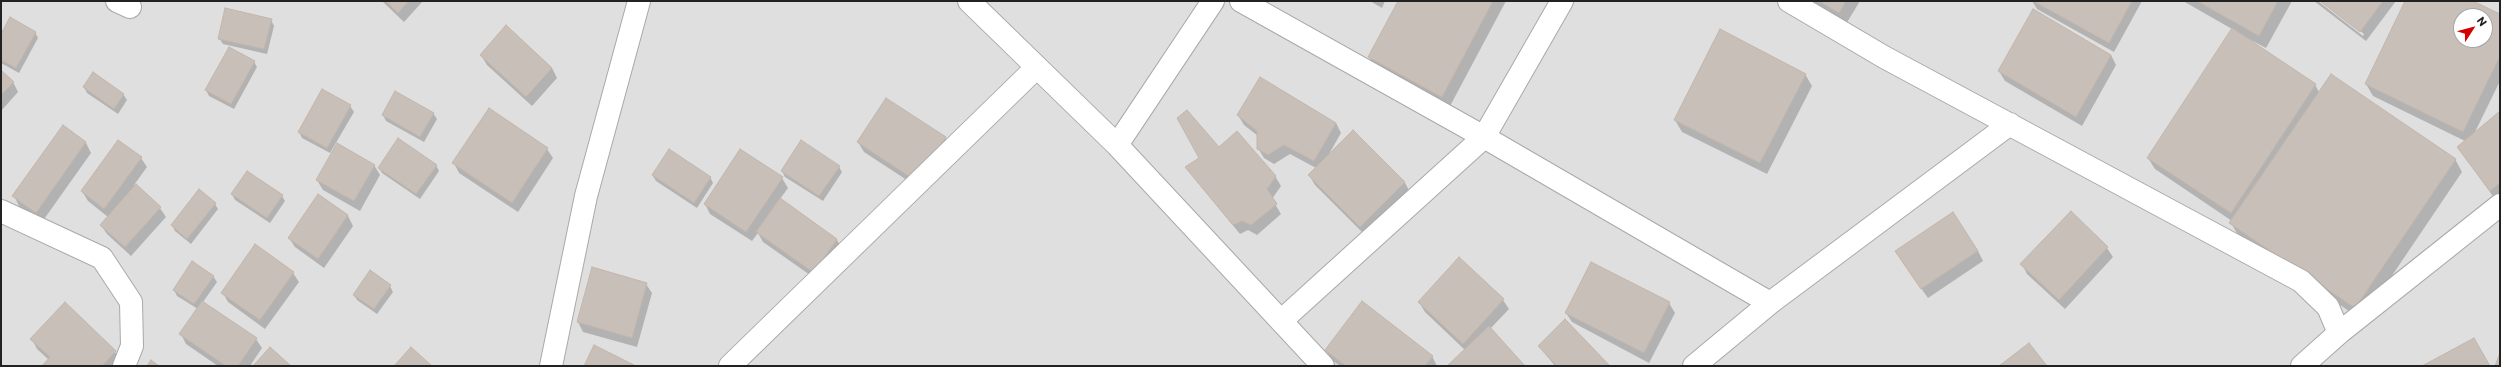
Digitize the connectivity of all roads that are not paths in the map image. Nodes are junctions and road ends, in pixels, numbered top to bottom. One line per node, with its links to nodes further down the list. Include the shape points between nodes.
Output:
1 (639, 1): 17 (street, via 586,196)
2 (969, 1): 7 (street)
3 (1213, 1): 10 (street)
4 (1241, 1): 9 (street)
5 (1562, 1): 9 (street)
6 (1789, 1): 8 (street, via 1884,57)
7 (1037, 67): 10 (street); 18 (street)
8 (2010, 124): 13 (street); 15 (street, via 2300,281 2328,307)
9 (1484, 137): 13 (street); 14 (street)
10 (1117, 145): 14 (street)
11 (2500, 205): 15 (street)
12 (1, 211): 16 (street, via 102,258 131,302 132,346)
13 (1770, 303): 20 (street)
14 (1281, 320): 19 (street)
15 (2339, 333): 21 (street)
16 (124, 366)
17 (551, 366)
18 (730, 366)
19 (1323, 366)
20 (1694, 366)
21 (2302, 366)

